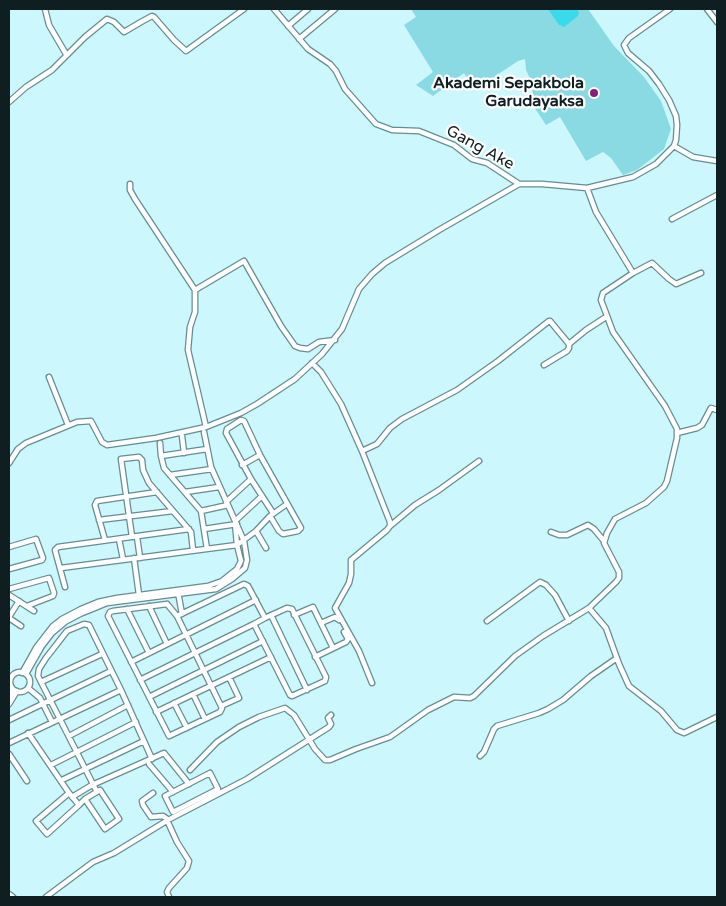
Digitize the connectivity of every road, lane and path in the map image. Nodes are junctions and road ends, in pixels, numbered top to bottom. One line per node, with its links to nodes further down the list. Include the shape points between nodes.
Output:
1 (46, 9): 11 (street, via 49,25)
2 (244, 9): 11 (street, via 186,51 152,16 124,32 106,19)
3 (274, 9): 9 (street, Gang Ake)
4 (308, 9): 9 (street)
5 (335, 9): 10 (street)
6 (670, 9): 13 (street, via 624,45 669,100 677,125)
7 (707, 9): 8 (street)
8 (717, 22)
9 (288, 26): 10 (street, Gang Ake)
10 (299, 39): 16 (street, Gang Ake, via 330,64 345,89 376,124 392,130 428,134 454,145 472,159 487,163)
11 (66, 54): 12 (street, via 52,70)
12 (9, 102)
13 (674, 146): 14 (street, via 693,157); 17 (street, via 646,171)
14 (717, 161)
15 (130, 184): 22 (street, via 135,199)
16 (518, 184): 17 (street); 24 (street, via 385,263 372,274 359,289)
17 (587, 188): 20 (street, via 596,212)
18 (717, 195): 19 (street)
19 (672, 219)
20 (633, 273): 21 (street, via 652,263 676,284); 23 (street, via 603,293 601,300)
21 (701, 273)
22 (195, 290): 24 (street, via 244,261 295,346 308,348 319,342); 31 (street, via 195,312 188,347)
23 (606, 317): 25 (street); 32 (street, via 618,340 665,406)
24 (335, 340): 26 (street)
25 (569, 344): 27 (street, via 567,351); 36 (street, via 548,321 458,390 402,419 378,444)
26 (312, 363): 31 (street, via 295,379 257,404); 36 (street, via 341,404)
27 (544, 365)
28 (49, 377): 30 (street)
29 (717, 410): 32 (street, via 711,408 697,428)
30 (68, 425): 31 (street, via 91,421 107,445); 41 (street, via 26,442)
31 (205, 430): 35 (street)
32 (677, 433): 67 (street, via 664,488 646,504 615,519)
33 (182, 436): 37 (street)
34 (160, 443): 39 (street)
35 (207, 449): 37 (street); 43 (street)
36 (362, 451): 59 (street)
37 (184, 453): 39 (street)
38 (260, 454): 42 (street); 42 (street, via 244,421 238,421 226,429 226,433); 52 (street)
39 (160, 456): 44 (street)
40 (479, 461): 59 (street)
41 (9, 463)
42 (242, 465): 45 (street)
43 (212, 469): 44 (street); 46 (street)
44 (170, 475): 48 (street)
45 (250, 479): 50 (street); 51 (street)
46 (219, 487): 48 (street); 51 (street)
47 (157, 492): 49 (street); 49 (street, via 145,476 141,458 128,457 121,459); 54 (street)
48 (185, 492): 53 (street)
49 (127, 496): 56 (street); 57 (street, via 97,501)
50 (262, 496): 55 (street); 58 (street)
51 (227, 504): 53 (street); 58 (street)
52 (287, 504): 55 (street); 55 (street, via 300,524 300,530 281,533)
53 (201, 510): 61 (street)
54 (173, 511): 56 (street); 60 (street)
55 (272, 514): 62 (street)
56 (129, 517): 57 (street); 64 (street)
57 (99, 520): 66 (street)
58 (235, 523): 61 (street); 68 (street); 69 (street)
59 (390, 526): 119 (street, via 350,560 351,574 336,606)
60 (189, 529): 64 (street); 73 (street)
61 (204, 529): 72 (street)
62 (256, 531): 68 (street); 71 (street)
63 (551, 532): 67 (street, via 564,535 588,525)
64 (135, 537): 65 (street); 75 (street)
65 (119, 539): 66 (street); 76 (street)
66 (105, 540): 78 (street, via 58,547 55,550)
67 (604, 541): 88 (street, via 619,578)
68 (244, 542): 69 (street); 81 (street, via 247,563 236,576 216,589)
69 (237, 546): 72 (street); 81 (street, via 241,561 231,575 213,585)
70 (9, 547): 77 (street, via 37,540 43,558)
71 (266, 548)
72 (207, 549): 73 (street)
73 (193, 550): 75 (street)
74 (134, 558): 75 (street); 76 (street); 83 (street)
75 (140, 558)
76 (123, 559): 78 (street)
77 (9, 568)
78 (61, 568): 79 (street)
79 (65, 587)
80 (9, 589): 86 (street, via 49,578 53,596)
81 (178, 592): 83 (street); 91 (street); 114 (street, via 107,603 80,614 52,633)
82 (9, 595): 85 (street)
83 (140, 595): 114 (street, via 98,602 62,619 46,634)
84 (256, 600): 91 (street, via 244,584); 95 (street); 101 (street)
85 (19, 601): 86 (street); 94 (street)
86 (27, 606): 90 (street)
87 (149, 606): 89 (street); 91 (street, via 167,604); 103 (street)
88 (589, 608): 96 (street); 110 (street, via 606,628)
89 (127, 609): 105 (street); 111 (street, via 110,612 108,616)
90 (34, 611)
91 (179, 615): 101 (street)
92 (294, 615): 93 (street, via 292,609 287,608); 98 (street, via 313,607); 109 (street)
93 (271, 616): 95 (street); 124 (street)
94 (9, 617): 100 (street)
95 (265, 618): 99 (street)
96 (570, 620): 97 (street, via 555,595 542,582); 145 (street, via 515,656 474,696 454,697 428,710 390,737 328,761 320,757)
97 (487, 621)
98 (321, 623): 104 (street); 104 (street, via 337,617 348,639)
99 (254, 624): 102 (street); 106 (street)
100 (21, 626)
101 (186, 635): 103 (street); 106 (street)
102 (263, 641): 108 (street); 112 (street)
103 (167, 644): 105 (street)
104 (333, 648): 109 (street)
105 (149, 653): 111 (street)
106 (195, 653): 112 (street); 117 (street)
107 (102, 654): 113 (street); 118 (street); 118 (street, via 87,624 67,631 39,669)
108 (270, 657): 115 (street); 124 (street, via 290,696)
109 (316, 657): 124 (street, via 326,679)
110 (617, 658): 136 (street, via 632,689 684,733); 150 (street, via 548,709 497,726)
111 (131, 662): 117 (street)
112 (203, 670): 120 (street); 127 (street)
113 (111, 671): 123 (street); 128 (street)
114 (24, 673): 116 (street, via 15,674); 121 (street, via 29,679)
115 (230, 677): 120 (street); 133 (street, via 239,698)
116 (10, 679): 122 (street)
117 (140, 680): 127 (street)
118 (41, 682): 128 (street)
119 (372, 684)
120 (211, 686): 125 (street); 133 (street)
121 (28, 688): 122 (street); 131 (street)
122 (15, 690): 126 (street); 130 (street)
123 (121, 690): 132 (street); 137 (street)
124 (307, 690)
125 (193, 694): 129 (street); 138 (street)
126 (9, 697)
127 (149, 697): 134 (street)
128 (50, 700): 131 (street); 137 (street)
129 (174, 703): 134 (street); 142 (street)
130 (9, 704)
131 (43, 704): 139 (street); 140 (street)
132 (128, 705): 141 (street); 144 (street)
133 (222, 706): 138 (street, via 220,712)
134 (156, 712): 142 (street, via 169,736)
135 (331, 715): 145 (street, via 328,717 330,726)
136 (717, 717)
137 (60, 719): 140 (street); 144 (street)
138 (205, 719): 142 (street)
139 (9, 720)
140 (52, 722): 143 (street)
141 (136, 722): 146 (street); 148 (street)
142 (187, 728)
143 (28, 733): 147 (street); 153 (street)
144 (69, 736): 148 (street)
145 (308, 739): 155 (street, via 294,715 284,708 239,726 217,742); 166 (street, via 247,779)
146 (144, 741): 151 (street); 154 (street)
147 (9, 744)
148 (77, 752): 153 (street); 154 (street)
149 (9, 754): 157 (street)
150 (480, 756)
151 (152, 759): 158 (street, via 164,753); 159 (street)
152 (149, 764): 161 (street)
153 (51, 765): 156 (street)
154 (85, 769): 156 (street); 159 (street)
155 (190, 770)
156 (62, 780): 163 (street)
157 (27, 781)
158 (189, 784): 161 (street); 161 (street, via 210,773 218,789 173,812 165,796)
159 (92, 785): 160 (street); 163 (street)
160 (97, 792): 164 (street); 164 (street, via 100,790 119,819 105,829)
161 (173, 792)
162 (153, 793): 166 (street, via 142,801 143,805 150,816 164,816)
163 (70, 795): 165 (street); 165 (street, via 36,821 47,834)
164 (86, 799): 165 (street)
165 (80, 806)
166 (168, 820): 169 (street, via 93,862); 170 (street, via 189,864 169,888)
167 (9, 894): 168 (street)
168 (13, 897)
169 (46, 897)
170 (169, 897)

